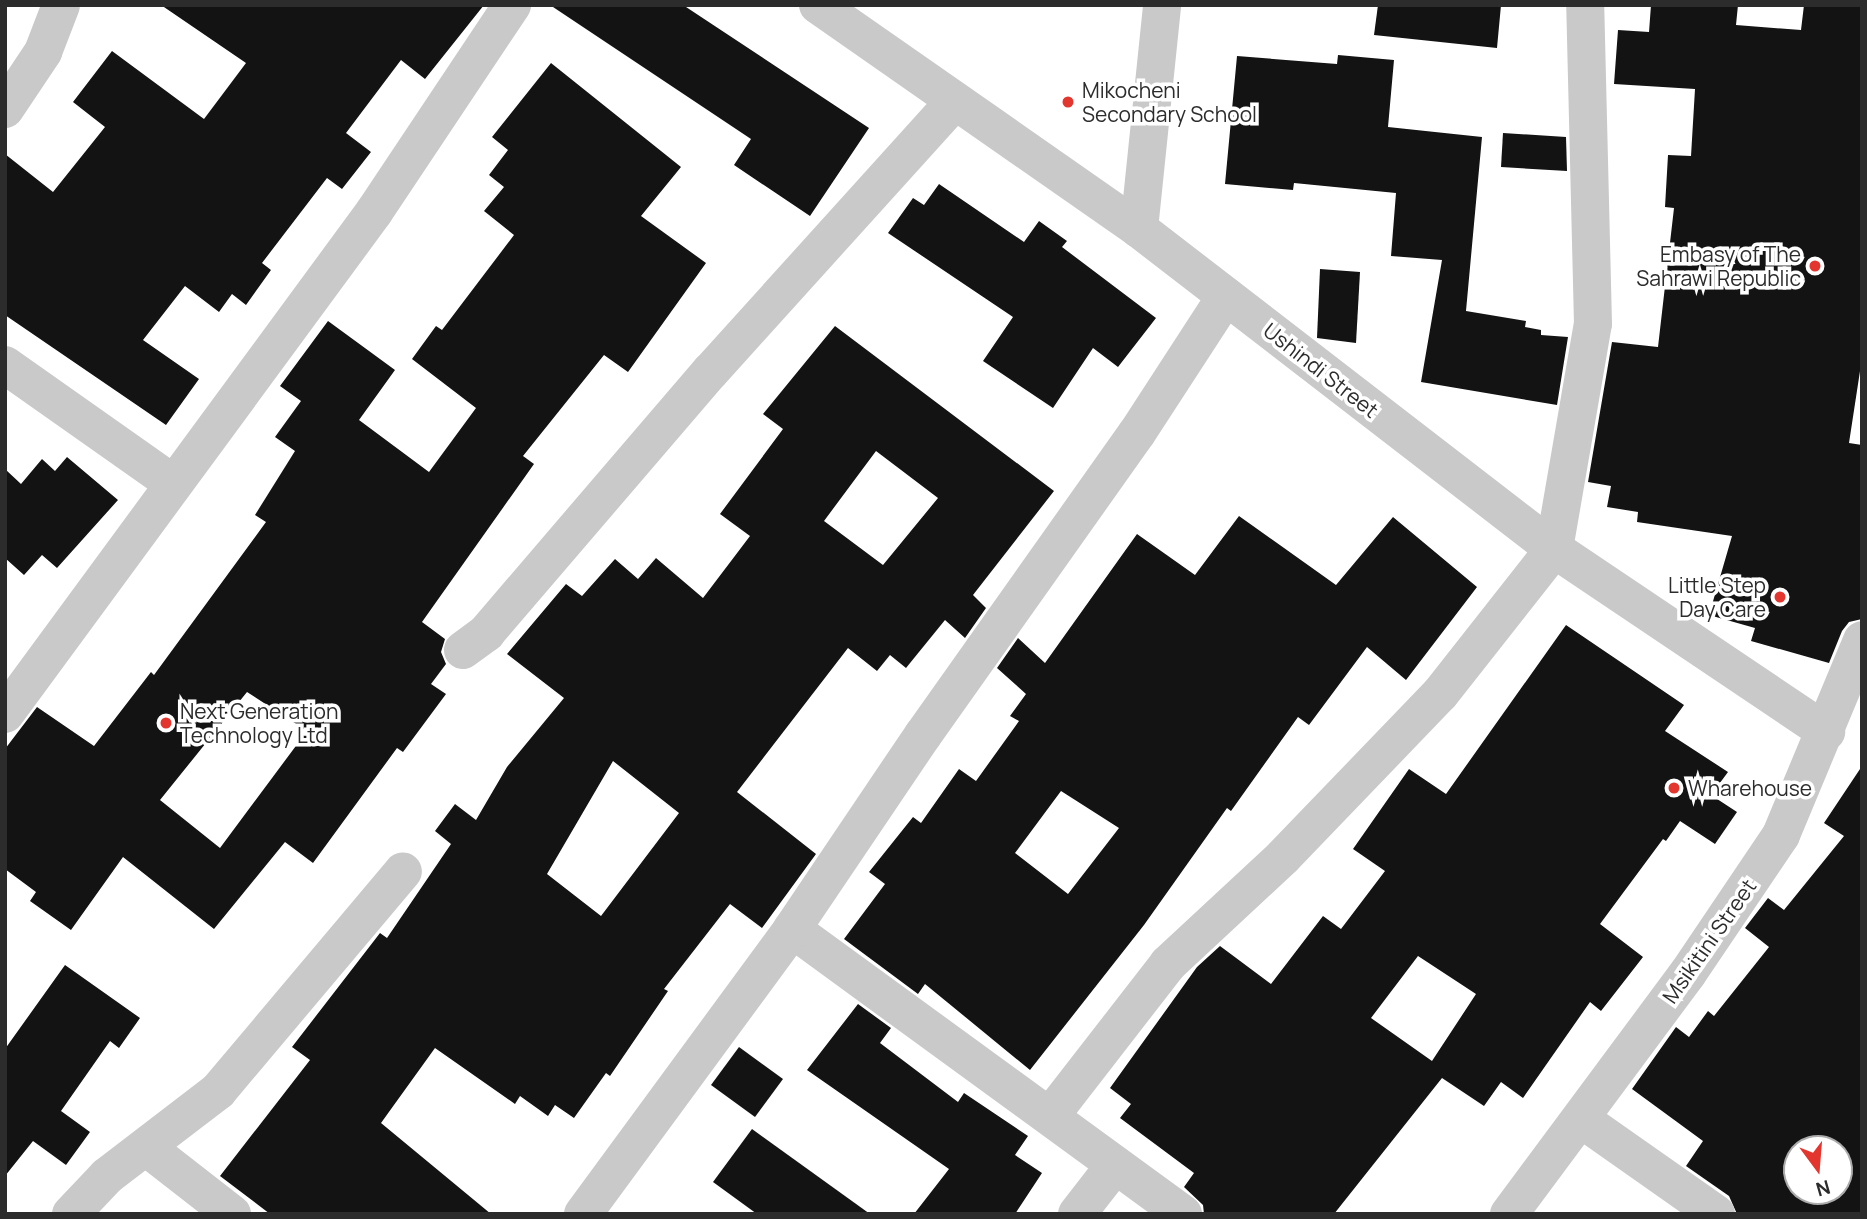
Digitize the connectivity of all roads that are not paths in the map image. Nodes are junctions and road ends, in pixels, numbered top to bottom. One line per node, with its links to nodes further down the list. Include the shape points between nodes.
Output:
1 (61, 5): 7 (street, via 43,52)
2 (512, 5): 11 (street, via 374,212)
3 (818, 5): 6 (street, Ushindi Street)
4 (1162, 5): 8 (street)
5 (1585, 5): 12 (street, via 1593,324)
6 (954, 102): 8 (street, Ushindi Street); 14 (street, via 692,392 486,633)
7 (5, 109)
8 (1139, 229): 9 (street, Ushindi Street)
9 (1226, 296): 12 (street, Ushindi Street); 18 (street, via 1137,433)
10 (5, 365): 11 (street)
11 (172, 483): 15 (street)
12 (1554, 549): 16 (street, Ushindi Street); 19 (street, via 1440,694 1283,857 1168,964)
13 (1862, 640): 16 (street, Msikitini Street)
14 (463, 650)
15 (5, 714)
16 (1826, 732): 20 (street, Msikitini Street, via 1781,835)
17 (403, 871): 21 (street, via 218,1091)
18 (792, 929): 19 (street); 25 (street)
19 (1051, 1115): 22 (street)
20 (1581, 1119): 28 (street, Msikitini Street); 29 (street)
21 (146, 1147): 23 (street, via 107,1177); 24 (street)
22 (1115, 1165): 26 (street); 27 (street)
23 (71, 1214)
24 (232, 1214)
25 (583, 1214)
26 (1077, 1214)
27 (1183, 1214)
28 (1509, 1214)
29 (1716, 1214)

